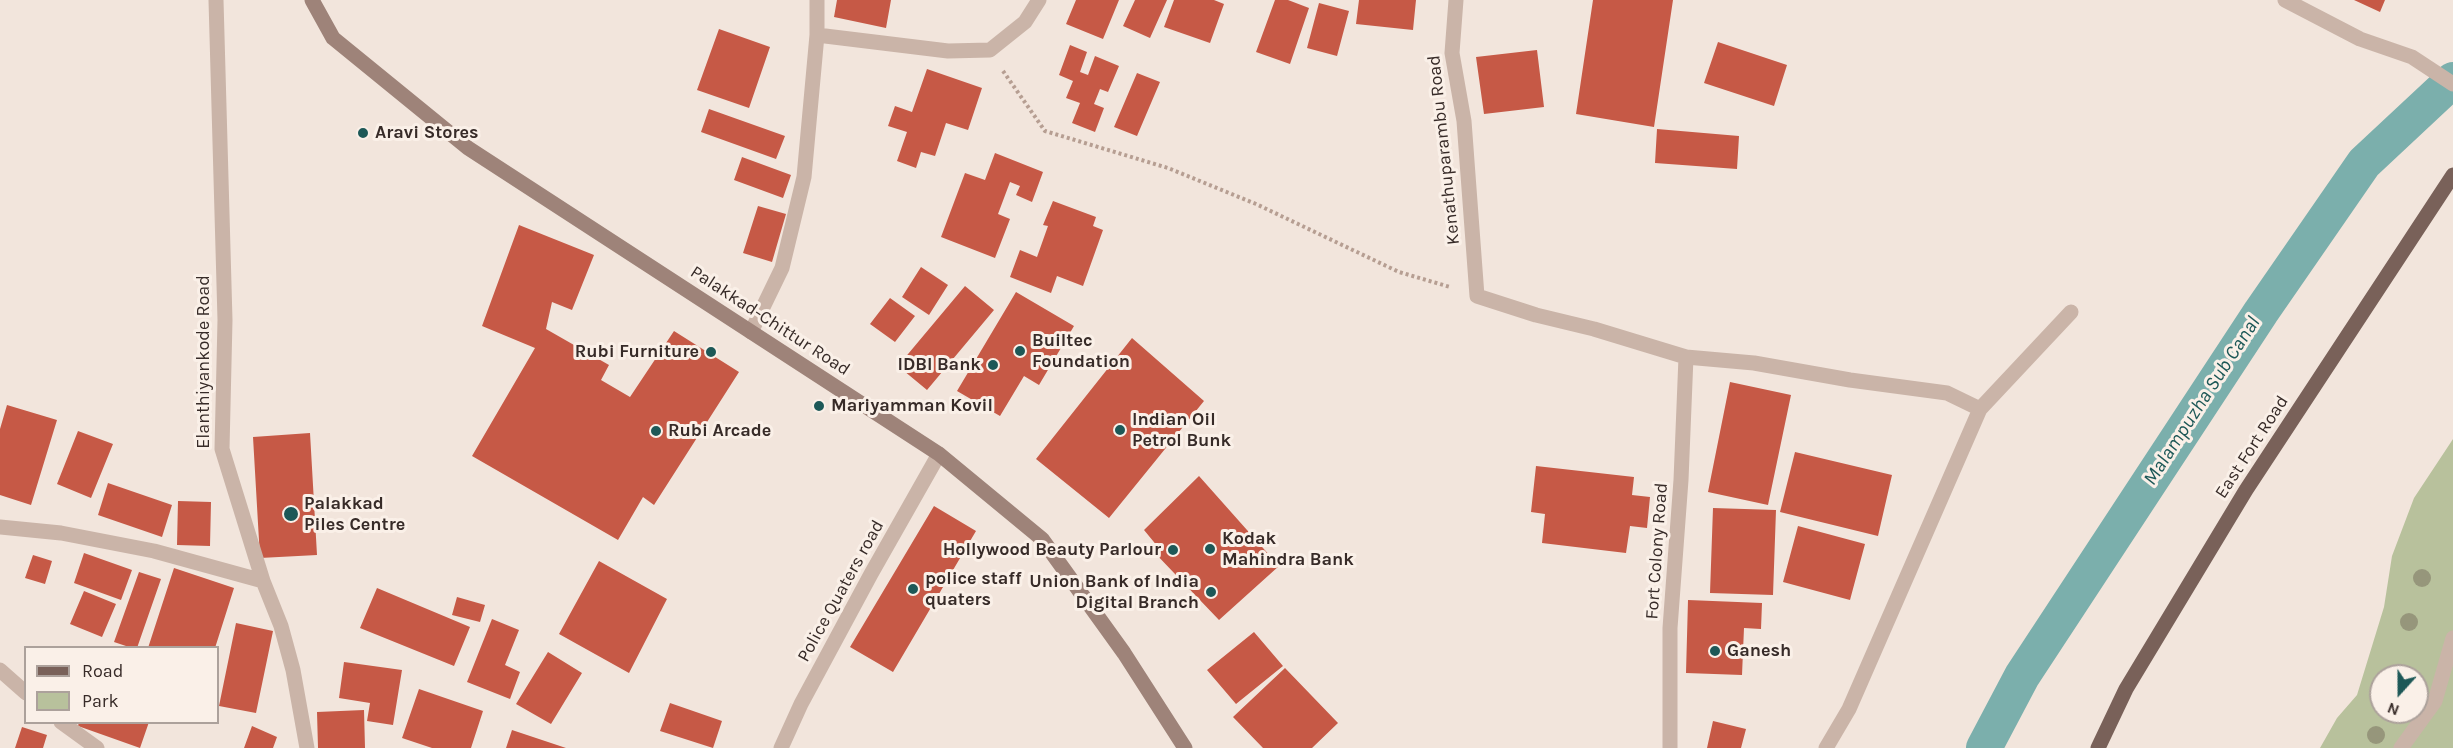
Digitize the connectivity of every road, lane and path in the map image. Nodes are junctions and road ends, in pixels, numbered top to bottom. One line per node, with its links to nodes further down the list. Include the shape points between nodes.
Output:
1 (216, 0): 18 (street, Elanthiyankode Road, via 225,320 222,449)
2 (312, 0): 13 (main road, Palakkad-Chittur Road, via 333,39 468,148)
3 (817, 0): 7 (street)
4 (1039, 0): 8 (street, via 1025,22)
5 (1456, 0): 11 (street, Kenathuparambu Road, via 1452,53 1464,121)
6 (2285, 0): 9 (street, via 2360,39 2412,57)
7 (817, 35): 8 (street, via 948,51); 13 (street, via 804,177 782,268)
8 (990, 50): 11 (path, via 1045,131 1168,168 1256,204 1399,272)
9 (2453, 84)
10 (2453, 175): 29 (main road, East Fort Road, via 2246,490 2126,688)
11 (1477, 296): 14 (street)
12 (2072, 312): 15 (street)
13 (752, 332): 16 (main road, Palakkad-Chittur Road)
14 (1686, 357): 15 (street, via 1754,363 1947,393); 27 (street, Fort Colony Road, via 1671,628)
15 (1980, 409): 28 (street, via 1849,708)
16 (939, 454): 25 (street, Police Quaters road, via 801,704); 26 (main road, Palakkad-Chittur Road, via 1042,539 1124,653)
17 (0, 527): 18 (street, via 61,533 154,551)
18 (263, 581): 24 (street, Elanthiyankode Road, via 293,670)
19 (2453, 638): 30 (street, via 2435,701)
20 (0, 670): 21 (street)
21 (24, 691)
22 (62, 724): 23 (street)
23 (97, 748)
24 (307, 748)
25 (781, 748)
26 (1185, 748)
27 (1670, 748)
28 (1826, 748)
29 (2098, 748)
30 (2401, 748)

